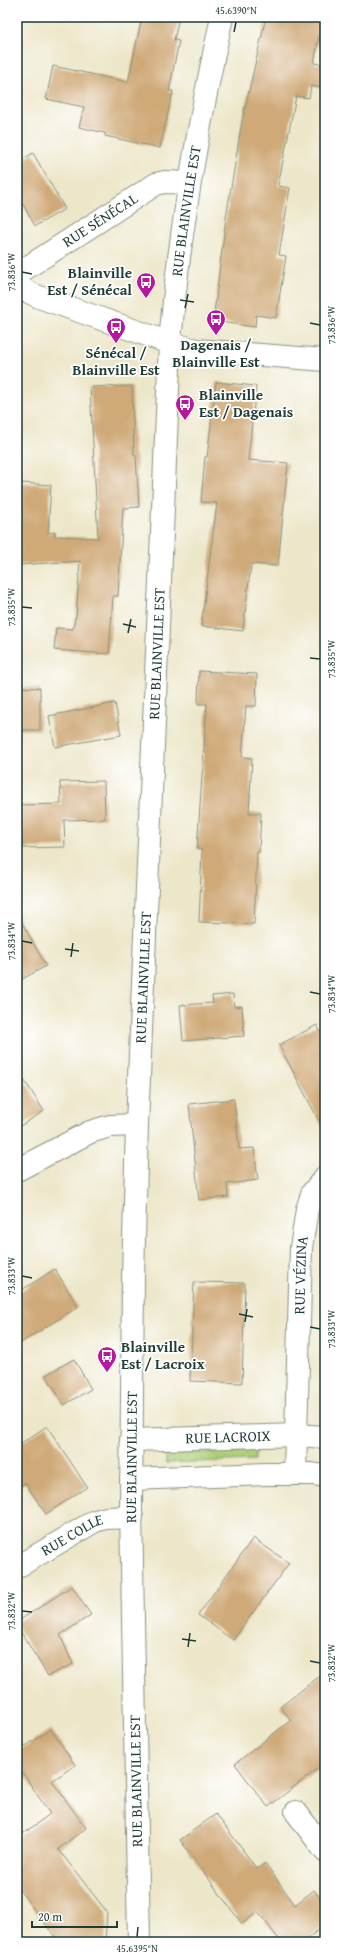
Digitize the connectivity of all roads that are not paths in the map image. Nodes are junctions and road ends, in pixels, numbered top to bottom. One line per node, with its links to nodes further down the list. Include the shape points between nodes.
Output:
1 (222, 17): 2 (street, RUE BLAINVILLE EST)
2 (189, 183): 3 (street, RUE SÉNÉCAL, via 156,184); 5 (street, RUE BLAINVILLE EST)
3 (17, 274)
4 (17, 281): 5 (street, via 24,290 39,297)
5 (170, 343): 6 (street, via 197,350); 7 (street, RUE BLAINVILLE EST)
6 (325, 360)
7 (137, 1125): 8 (street, via 110,1126 90,1132); 12 (street, RUE BLAINVILLE EST)
8 (17, 1170)
9 (325, 1177): 10 (street, RUE VÉZINA, via 313,1192 307,1209 301,1248)
10 (296, 1435): 11 (street, RUE LACROIX); 12 (street, RUE LACROIX); 13 (street, RUE VÉZINA)
11 (325, 1437)
12 (131, 1440): 15 (street, RUE BLAINVILLE EST)
13 (295, 1474): 14 (street); 15 (street)
14 (325, 1476)
15 (131, 1479): 16 (street, RUE BLAINVILLE EST)
16 (132, 1517): 17 (street, RUE COLLE, via 95,1521); 20 (street, RUE BLAINVILLE EST)
17 (17, 1567)
18 (296, 1812): 19 (street)
19 (325, 1850)
20 (139, 1942)

